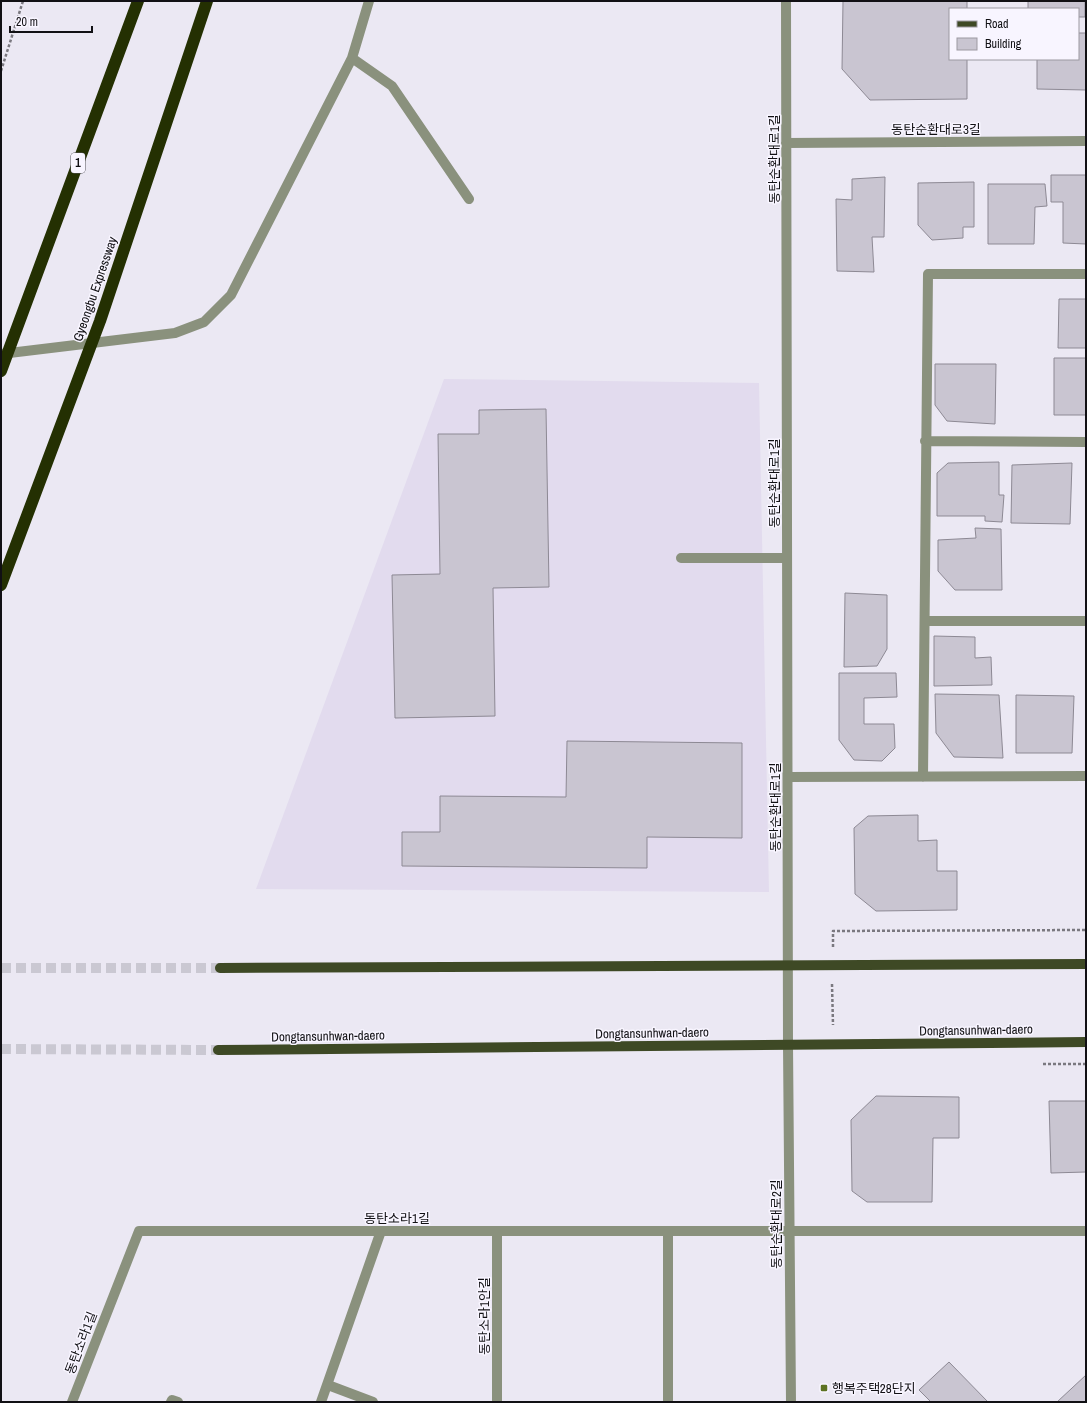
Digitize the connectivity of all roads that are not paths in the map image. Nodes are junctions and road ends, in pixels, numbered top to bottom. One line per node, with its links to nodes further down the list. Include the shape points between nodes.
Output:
1 (138, 1): 11 (highway, 1)
2 (208, 1): 16 (highway, Gyeongbu Expressway, via 100,321)
3 (369, 1): 5 (street)
4 (786, 1): 7 (street, 동탄순환대로1길)
5 (352, 58): 8 (street, via 392,86); 10 (street, via 231,296 204,322 175,333)
6 (1086, 141): 7 (street, 동탄순환대로3길)
7 (786, 142): 15 (street, 동탄순환대로1길)
8 (469, 199)
9 (1086, 274): 12 (street, via 928,274)
10 (1, 354)
11 (1, 371)
12 (925, 441): 13 (street); 17 (street)
13 (1086, 442)
14 (681, 558): 15 (street)
15 (787, 558): 20 (street, 동탄순환대로1길)
16 (1, 585)
17 (925, 621): 18 (street); 21 (street)
18 (1086, 621)
19 (1086, 776): 21 (street)
20 (788, 777): 21 (street); 23 (street, 동탄순환대로1길)
21 (923, 777)
22 (1086, 964): 23 (main road)
23 (788, 965): 24 (main road); 26 (street, 동탄순환대로1길)
24 (220, 968)
25 (1086, 1042): 26 (main road, Dongtansunhwan-daero)
26 (788, 1045): 27 (main road, Dongtansunhwan-daero); 31 (street, 동탄순환대로2길)
27 (218, 1050)
28 (381, 1231): 29 (street, 동탄소라1길); 33 (street); 34 (street, 동탄소라1길, via 139,1231)
29 (498, 1231): 30 (street, 동탄소라1길); 39 (street, 동탄소라1안길)
30 (668, 1231): 31 (street, 동탄소라1길); 40 (street)
31 (789, 1231): 32 (street, 동탄소라1길); 41 (street, 동탄순환대로2길)
32 (1086, 1231)
33 (328, 1385): 37 (street); 38 (street)
34 (72, 1402)
35 (171, 1402): 36 (street)
36 (178, 1402)
37 (321, 1402)
38 (373, 1402)
39 (497, 1402)
40 (668, 1402)
41 (791, 1402)

